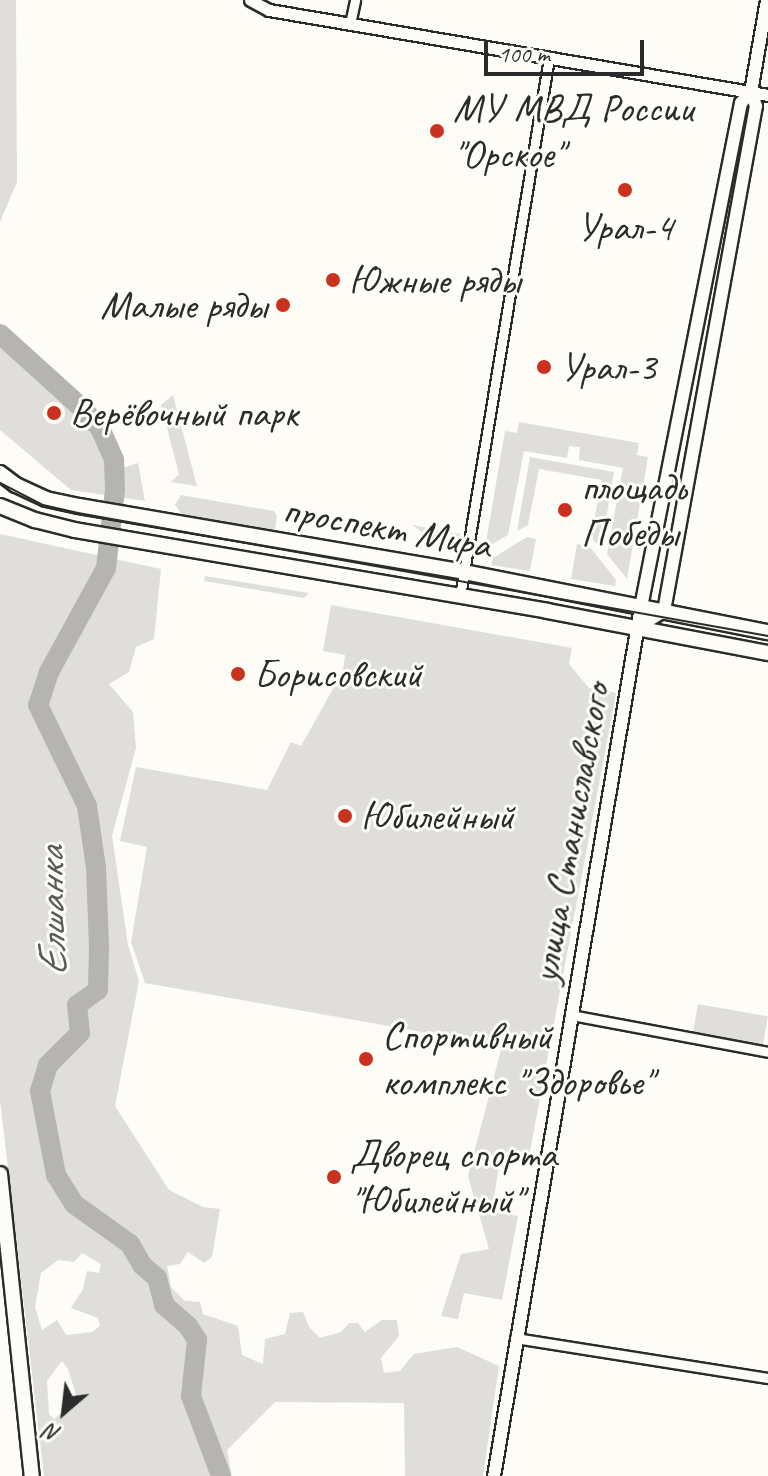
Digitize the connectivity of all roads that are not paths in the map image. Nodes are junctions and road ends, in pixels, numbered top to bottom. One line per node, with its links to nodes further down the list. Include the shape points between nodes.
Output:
1 (250, 0): 4 (street, via 269,10)
2 (355, 0): 4 (street)
3 (767, 0): 6 (main road, улица Станиславского)
4 (350, 24): 5 (street)
5 (549, 58): 6 (street); 10 (street)
6 (751, 92): 7 (street); 12 (main road, улица Станиславского, via 741,103); 13 (main road, улица Станиславского, via 756,106)
7 (768, 95)
8 (0, 473): 10 (main road, проспект Мира, via 46,499)
9 (3, 510): 11 (main road, проспект Мира, via 75,530)
10 (464, 572): 11 (street); 12 (main road, проспект Мира)
11 (460, 596): 14 (main road, проспект Мира)
12 (641, 607): 13 (main road, проспект Мира); 14 (main road, улица Станиславского)
13 (664, 611): 14 (main road); 15 (main road, проспект Мира)
14 (638, 627): 16 (main road, проспект Мира); 17 (main road, улица Станиславского)
15 (768, 632)
16 (768, 653)
17 (571, 1015): 18 (street); 20 (main road, улица Станиславского)
18 (768, 1052)
19 (0, 1174): 22 (main road)
20 (515, 1338): 21 (street); 23 (main road, улица Станиславского)
21 (768, 1378)
22 (32, 1476)
23 (494, 1476)

